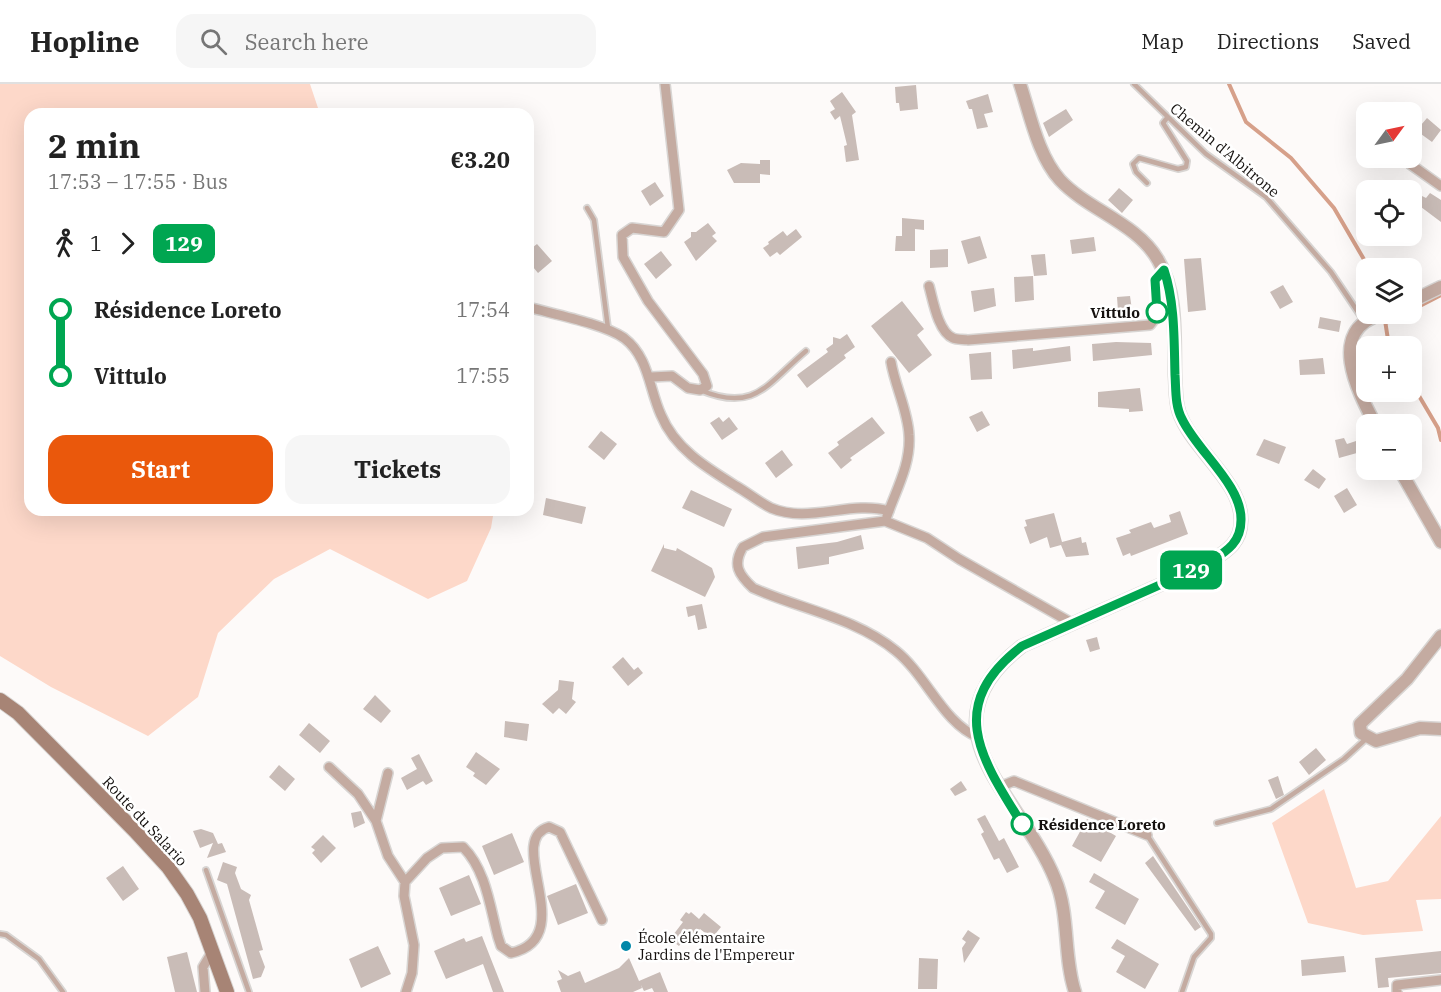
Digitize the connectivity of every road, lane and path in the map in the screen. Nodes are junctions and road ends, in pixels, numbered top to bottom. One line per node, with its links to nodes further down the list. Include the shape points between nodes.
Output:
1 (665, 84): 20 (street, via 679,210 664,232 632,228 622,235 623,257 648,301 703,374 707,386)
2 (1020, 84): 9 (street, via 1058,178 1144,242)
3 (1134, 84): 4 (lane, Chemin d'Albitrone)
4 (1167, 118): 6 (lane, via 1163,123 1187,161 1186,167 1178,169 1139,158 1133,164); 13 (lane, Chemin d'Albitrone, via 1206,154 1266,197)
5 (1416, 168): 7 (street)
6 (1147, 183)
7 (1441, 186)
8 (587, 208): 16 (lane, via 594,220)
9 (1164, 270): 10 (street, via 1155,280 1157,316 1150,325 968,340 949,335 940,322); 26 (street, via 1172,308 1178,409 1195,443 1232,488 1240,507 1240,536 1207,564)
10 (929, 286)
11 (1441, 286): 12 (street)
12 (1422, 296)
13 (1356, 298)
14 (534, 309): 16 (street)
15 (1365, 324): 21 (street, via 1354,333 1350,355 1353,378)
16 (609, 331): 19 (street, via 630,345)
17 (806, 351): 20 (lane, via 752,396 729,399)
18 (891, 362): 23 (street, via 909,432 909,448)
19 (651, 378): 20 (street, via 672,376 688,388); 23 (street, via 661,417 674,437 710,472 763,503 787,512 808,514 864,507)
20 (700, 390)
21 (1371, 414)
22 (1406, 480): 25 (street)
23 (889, 511): 24 (street)
24 (885, 521): 26 (street, via 927,538); 30 (street, via 763,537 743,547 736,565 740,576 753,588 867,632 895,650 929,686 957,725)
25 (1441, 542)
26 (1070, 622): 30 (street, via 1022,646 1003,661 988,681 978,707)
27 (1441, 636): 31 (street, via 1407,679 1360,724 1361,733)
28 (0, 700): 42 (main road, Route du Salario, via 18,713 168,867 200,918)
29 (1441, 729): 31 (street, via 1420,729 1376,741)
30 (978, 737): 34 (street, via 985,762)
31 (1367, 738): 36 (lane, via 1344,759 1270,809)
32 (329, 767): 35 (street, via 357,794)
33 (388, 773): 35 (street)
34 (999, 787): 37 (street, via 1014,781); 49 (street, via 1056,880)
35 (376, 821): 39 (street, via 388,856)
36 (1217, 822)
37 (1147, 835): 50 (lane, via 1211,934 1194,957)
38 (206, 870): 47 (lane)
39 (405, 882): 40 (street, via 442,848 463,847 480,872 501,946 511,953 522,950 540,932 542,915 534,851 536,836 549,827 560,832); 48 (street, via 414,945)
40 (602, 920)
41 (0, 934): 44 (lane, via 39,959)
42 (212, 952): 45 (street, via 203,967); 46 (main road, Route du Salario)
43 (1441, 980): 51 (street, via 1397,985)
44 (63, 992)
45 (205, 992)
46 (227, 992)
47 (249, 992)
48 (406, 992)
49 (1075, 992)
50 (1182, 992)
51 (1397, 992)

